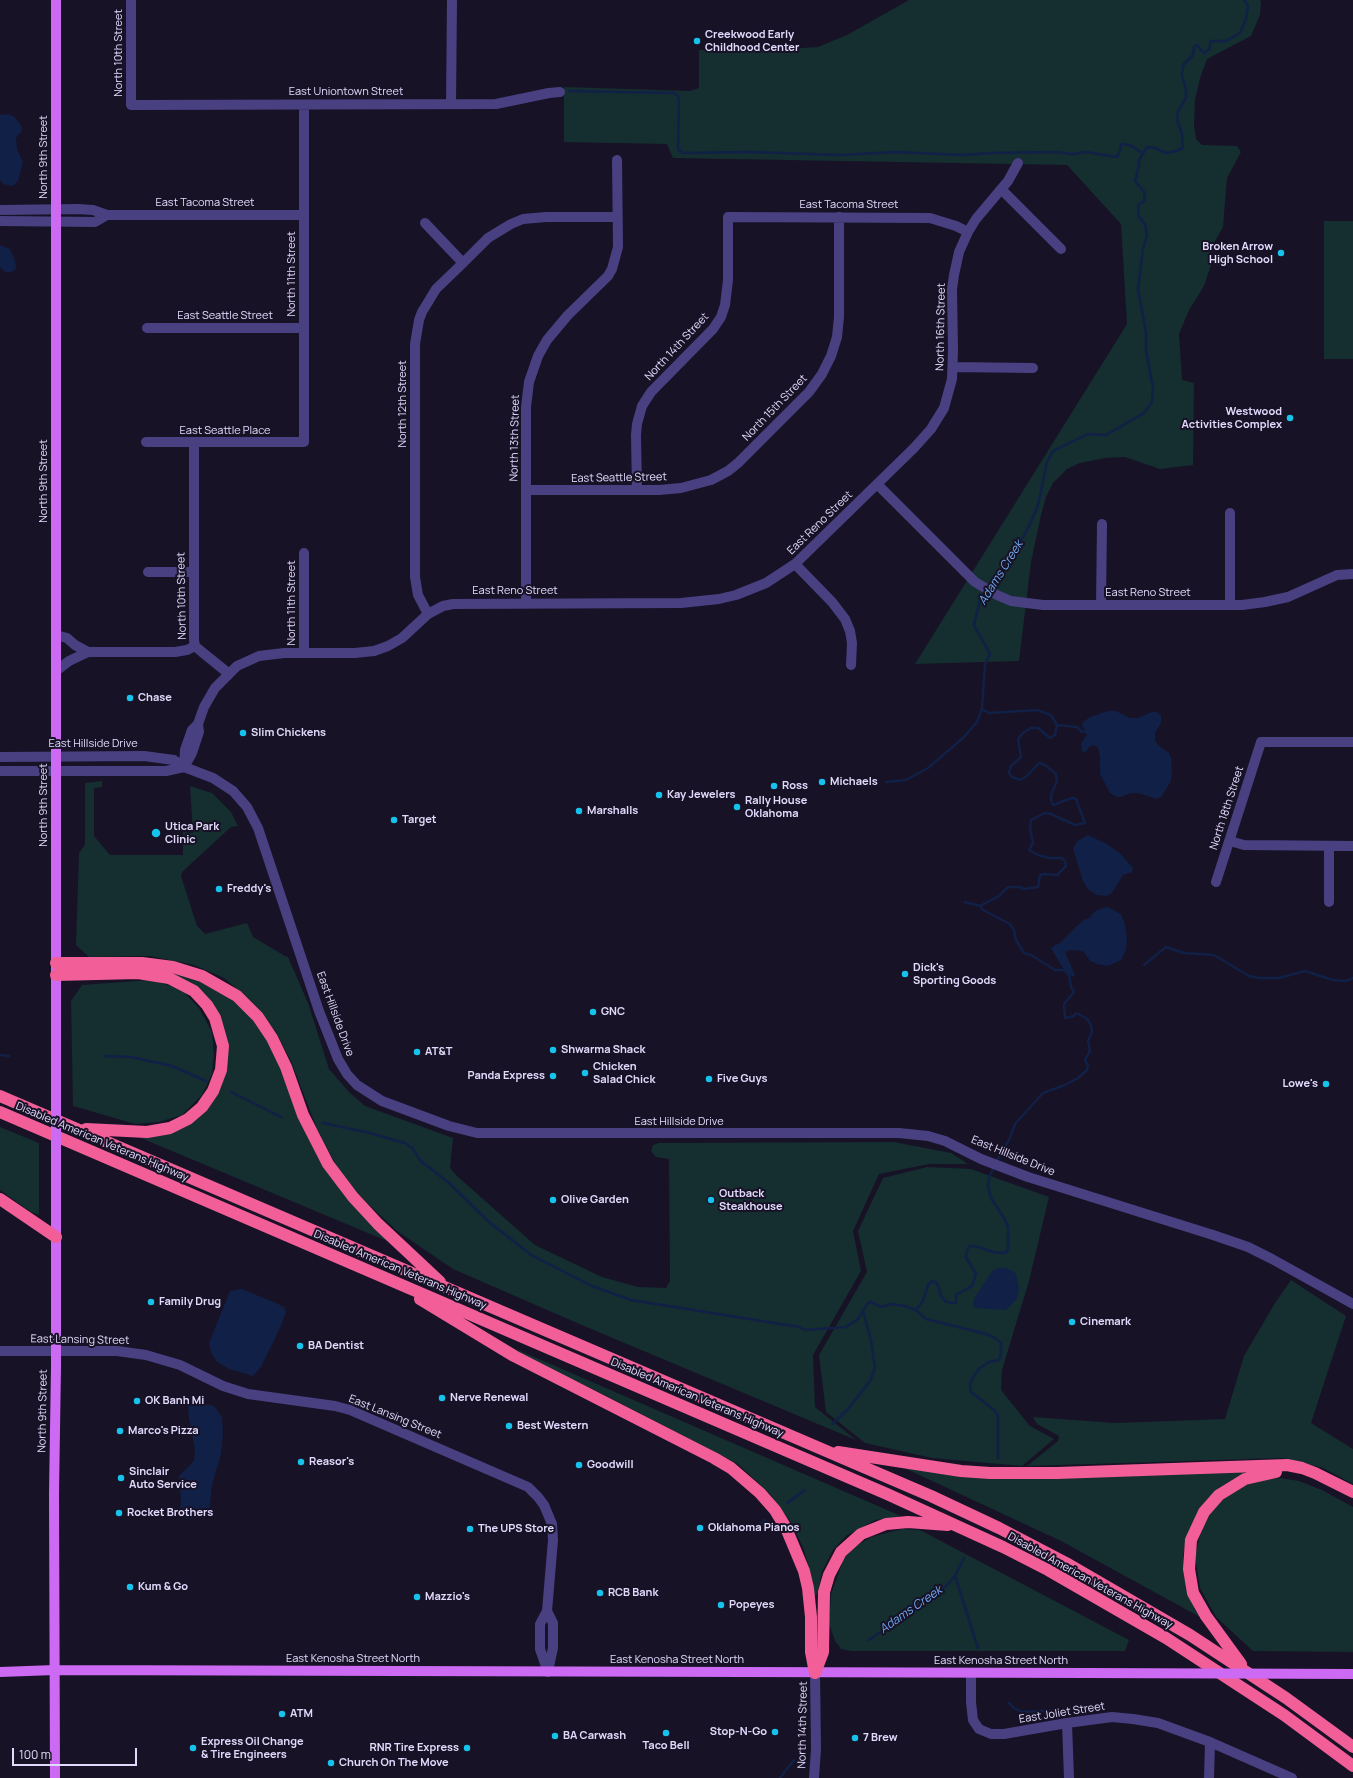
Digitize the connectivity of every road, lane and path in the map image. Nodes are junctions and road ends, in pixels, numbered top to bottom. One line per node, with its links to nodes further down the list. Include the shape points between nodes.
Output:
1 (56, 0): 11 (main road, North 9th Street)
2 (131, 0): 6 (street, North 10th Street)
3 (452, 0): 5 (street)
4 (560, 92): 5 (street, East Uniontown Street, via 496,104)
5 (451, 104): 7 (street, East Uniontown Street)
6 (131, 105): 7 (street, East Uniontown Street)
7 (304, 105): 14 (street, North 11th Street)
8 (617, 160): 15 (street, North 13th Street)
9 (1018, 163): 10 (street, North 16th Street)
10 (1001, 189): 21 (street, North 16th Street); 22 (street)
11 (56, 209): 12 (street, East Tacoma Street); 13 (street, East Tacoma Street, via 93,210); 19 (main road, North 9th Street)
12 (0, 210)
13 (107, 215): 14 (street, East Tacoma Street); 19 (street, East Tacoma Street, via 95,222)
14 (304, 215): 25 (street, North 11th Street)
15 (618, 217): 23 (street, via 523,219 488,238); 33 (street, North 13th Street, via 618,247 612,269 556,328 532,370 526,407)
16 (728, 217): 17 (street, East Tacoma Street); 34 (street, North 14th Street, via 728,280 721,317 713,329 651,392 642,406 636,435)
17 (839, 217): 21 (street, East Tacoma Street, via 930,218); 31 (street, North 15th Street, via 838,327 827,366 809,392 738,463)
18 (0, 221): 19 (street, East Tacoma Street)
19 (56, 223): 46 (main road, North 9th Street)
20 (425, 223): 23 (street)
21 (968, 232): 26 (street, North 16th Street, via 954,275)
22 (1061, 249)
23 (463, 263): 45 (street, North 12th Street, via 436,290 425,306 419,320 415,344 415,577 418,595)
24 (147, 328): 25 (street, East Seattle Street)
25 (304, 328): 29 (street, North 11th Street)
26 (953, 367): 27 (street); 32 (street, North 16th Street, via 947,398 936,422)
27 (1033, 368)
28 (146, 442): 30 (street, East Seattle Place)
29 (304, 442): 30 (street, East Seattle Place)
30 (194, 443): 40 (street, North 10th Street)
31 (711, 480): 34 (street, East Seattle Street, via 681,488)
32 (877, 484): 38 (street, East Reno Street); 43 (street, East Reno Street, via 964,572 997,596 1024,603)
33 (526, 490): 34 (street, East Seattle Street); 42 (street, North 13th Street)
34 (636, 490)
35 (1230, 513): 44 (street)
36 (1102, 524): 43 (street)
37 (304, 553): 49 (street, North 11th Street)
38 (795, 564): 42 (street, East Reno Street, via 754,588 700,602); 50 (street, via 845,618 852,643)
39 (148, 572): 40 (street)
40 (193, 572): 47 (street, North 10th Street)
41 (1353, 574): 44 (street, East Reno Street, via 1336,575 1288,597)
42 (526, 603): 45 (street, East Reno Street, via 453,604)
43 (1101, 605): 44 (street, East Reno Street)
44 (1230, 605)
45 (428, 614): 49 (street, East Reno Street, via 402,638 374,651)
46 (56, 635): 48 (street, via 67,638); 51 (main road, North 9th Street)
47 (195, 646): 48 (street, via 175,652); 52 (street, North 10th Street)
48 (88, 652): 51 (street)
49 (304, 653): 52 (street, East Reno Street, via 259,656 242,663)
50 (851, 665)
51 (56, 671): 55 (main road, North 9th Street)
52 (228, 673): 56 (street, via 214,688 198,724 192,730 185,750)
53 (1353, 742): 59 (street, North 18th Street, via 1261,742)
54 (0, 757): 55 (street, East Hillside Drive)
55 (56, 757): 56 (street, East Hillside Drive, via 144,756 174,760); 58 (main road, North 9th Street)
56 (184, 767): 58 (street, via 166,771); 73 (street, East Hillside Drive, via 213,778 233,791 254,817 338,1059 357,1085 382,1102 449,1126 477,1133 916,1134 937,1138 1009,1170 1248,1247)
57 (0, 771): 58 (street)
58 (56, 771): 64 (main road, North 9th Street)
59 (1230, 841): 60 (street, via 1244,845); 62 (street, North 18th Street)
60 (1329, 846): 61 (street); 63 (street)
61 (1353, 846)
62 (1216, 882)
63 (1329, 902)
64 (56, 963): 65 (main road, North 9th Street); 72 (highway, via 172,966 202,976 236,996 258,1017 272,1038 286,1067 303,1115 328,1164 378,1224)
65 (56, 975): 68 (highway, via 138,973 169,978 194,991 207,1005 220,1031 223,1046 221,1070 213,1091 202,1107 188,1119 170,1128 147,1132); 70 (main road, North 9th Street, bridge)
66 (0, 1096): 68 (highway, Disabled American Veterans Highway)
67 (0, 1112): 71 (highway, Disabled American Veterans Highway)
68 (77, 1128): 72 (highway, Disabled American Veterans Highway)
69 (0, 1199): 70 (highway)
70 (56, 1237): 75 (main road, North 9th Street)
71 (383, 1277): 79 (highway, Disabled American Veterans Highway); 84 (highway, via 514,1356 692,1446 745,1479 775,1510 792,1540 804,1571 808,1588 811,1652)
72 (446, 1288): 76 (highway, Disabled American Veterans Highway)
73 (1353, 1304)
74 (0, 1351): 75 (street, East Lansing Street)
75 (56, 1351): 80 (main road, North 9th Street); 83 (street, East Lansing Street, via 117,1351 146,1355 180,1365 223,1386 248,1394 350,1410 522,1484 538,1497 547,1509 553,1530 547,1611 540,1624 540,1649)
76 (821, 1449): 77 (highway, via 961,1471 990,1473 1287,1465 1315,1473); 81 (highway, Disabled American Veterans Highway, via 999,1528 1066,1563 1190,1635)
77 (1353, 1492)
78 (1353, 1499): 81 (highway, via 1311,1478 1275,1472 1235,1483 1219,1495 1204,1512 1194,1531 1190,1550 1189,1569 1193,1593 1206,1616)
79 (958, 1526): 84 (highway, via 896,1522 868,1530 847,1545 836,1558 826,1582 823,1603 823,1652); 90 (highway, Disabled American Veterans Highway, via 1048,1570 1166,1638 1284,1715)
80 (56, 1670): 82 (main road, East Kenosha Street North); 83 (main road, East Kenosha Street North); 91 (main road, North 9th Street)
81 (1246, 1671): 89 (highway, Disabled American Veterans Highway)
82 (0, 1672)
83 (548, 1672): 84 (main road, East Kenosha Street North)
84 (815, 1673): 85 (main road, East Kenosha Street North); 92 (street, North 14th Street)
85 (971, 1673): 86 (main road, East Kenosha Street North, bridge); 87 (street, East Joliet Street, via 971,1712 979,1729 991,1734 1004,1734)
86 (1353, 1674)
87 (1067, 1723): 88 (street, East Joliet Street, via 1112,1718 1133,1719 1158,1723); 93 (street)
88 (1210, 1742): 94 (street); 95 (street, East Joliet Street)
89 (1353, 1747)
90 (1353, 1766)
91 (55, 1778)
92 (814, 1778)
93 (1069, 1778)
94 (1209, 1778)
95 (1292, 1778)

